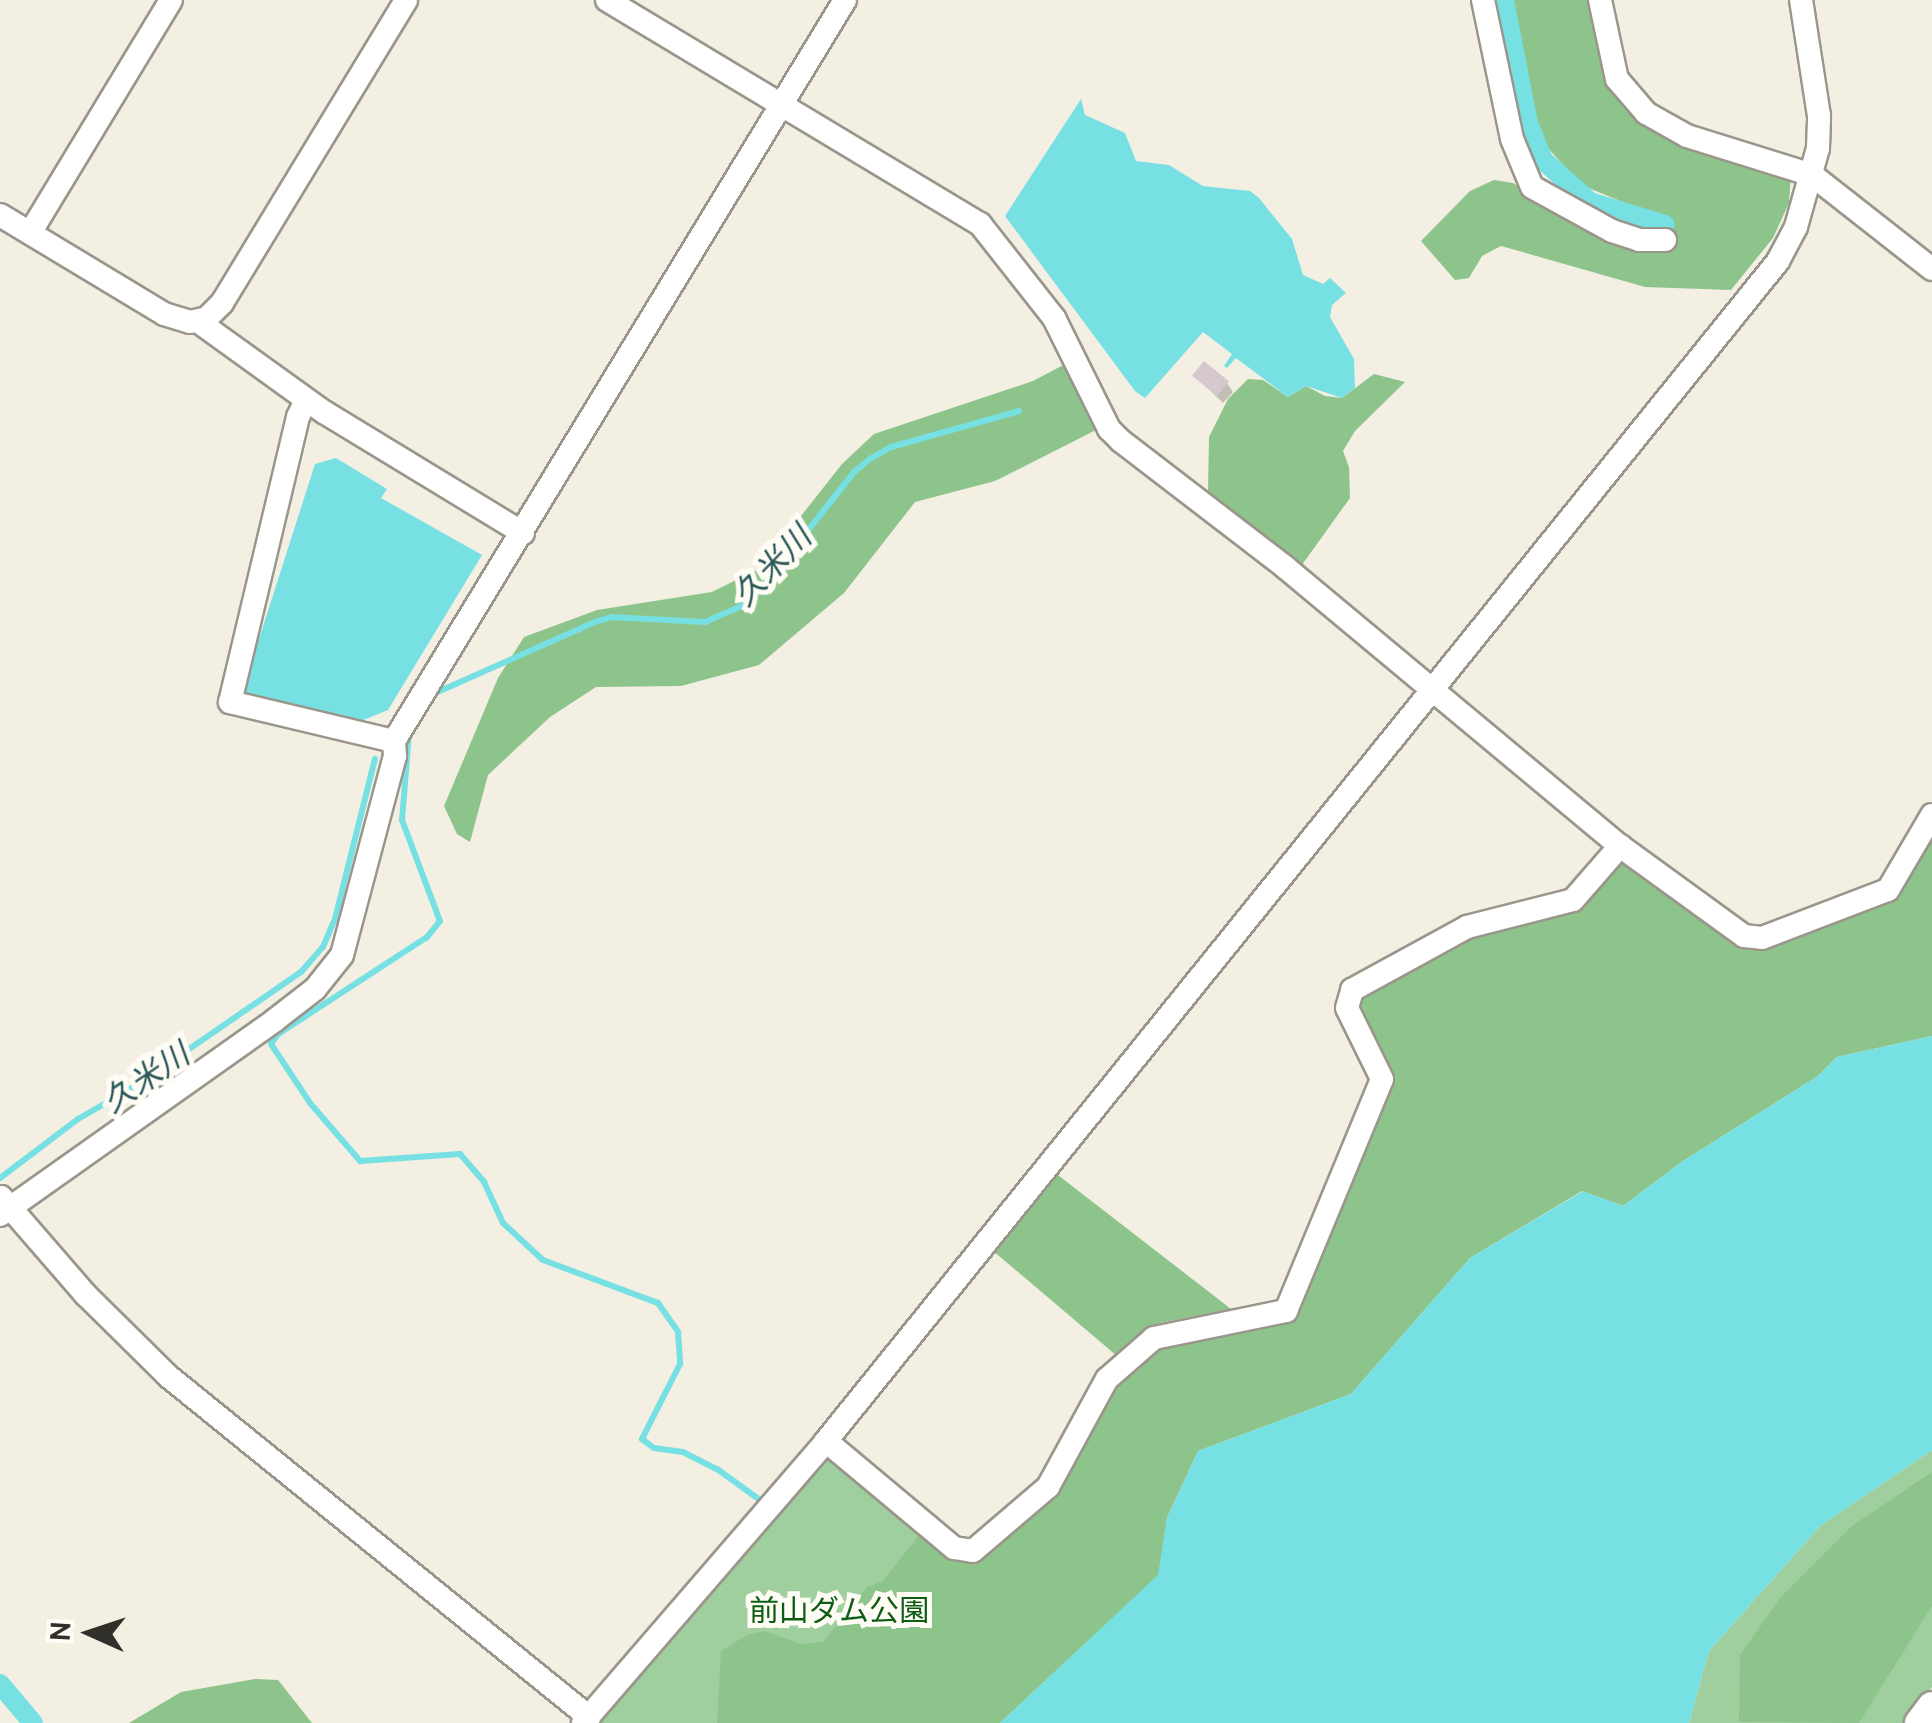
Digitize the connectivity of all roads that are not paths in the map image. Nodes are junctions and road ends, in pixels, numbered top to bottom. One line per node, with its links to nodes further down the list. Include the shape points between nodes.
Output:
1 (171, 0): 11 (street)
2 (406, 0): 14 (street, via 222,303)
3 (608, 0): 8 (street)
4 (845, 0): 8 (street)
5 (1483, 0): 12 (street, via 1512,139 1532,187 1587,221 1639,240)
6 (1600, 0): 9 (street, via 1617,79 1646,113 1687,136)
7 (1801, 0): 9 (street, via 1819,116)
8 (782, 106): 16 (street); 17 (street, via 980,224 1054,318 1109,429)
9 (1812, 175): 13 (street); 17 (street, via 1778,260)
10 (0, 214): 11 (street)
11 (30, 233): 14 (street, via 164,314)
12 (1665, 240)
13 (1932, 269)
14 (199, 322): 15 (street)
15 (306, 400): 16 (street); 18 (street, via 230,702)
16 (523, 533): 18 (street)
17 (1431, 692): 20 (street); 22 (street)
18 (394, 742): 21 (street, via 350,936 328,974 275,1020)
19 (1932, 815): 20 (street, via 1888,890 1762,938 1744,936)
20 (1620, 846): 22 (street, via 1572,900 1468,927 1352,990 1346,1008 1382,1079 1286,1311 1154,1338 1107,1380 1048,1487 973,1551 954,1548)
21 (4, 1205): 24 (street, via 168,1376)
22 (826, 1441): 24 (street)
23 (1932, 1706): 25 (street)
24 (586, 1720)
25 (1919, 1723)

